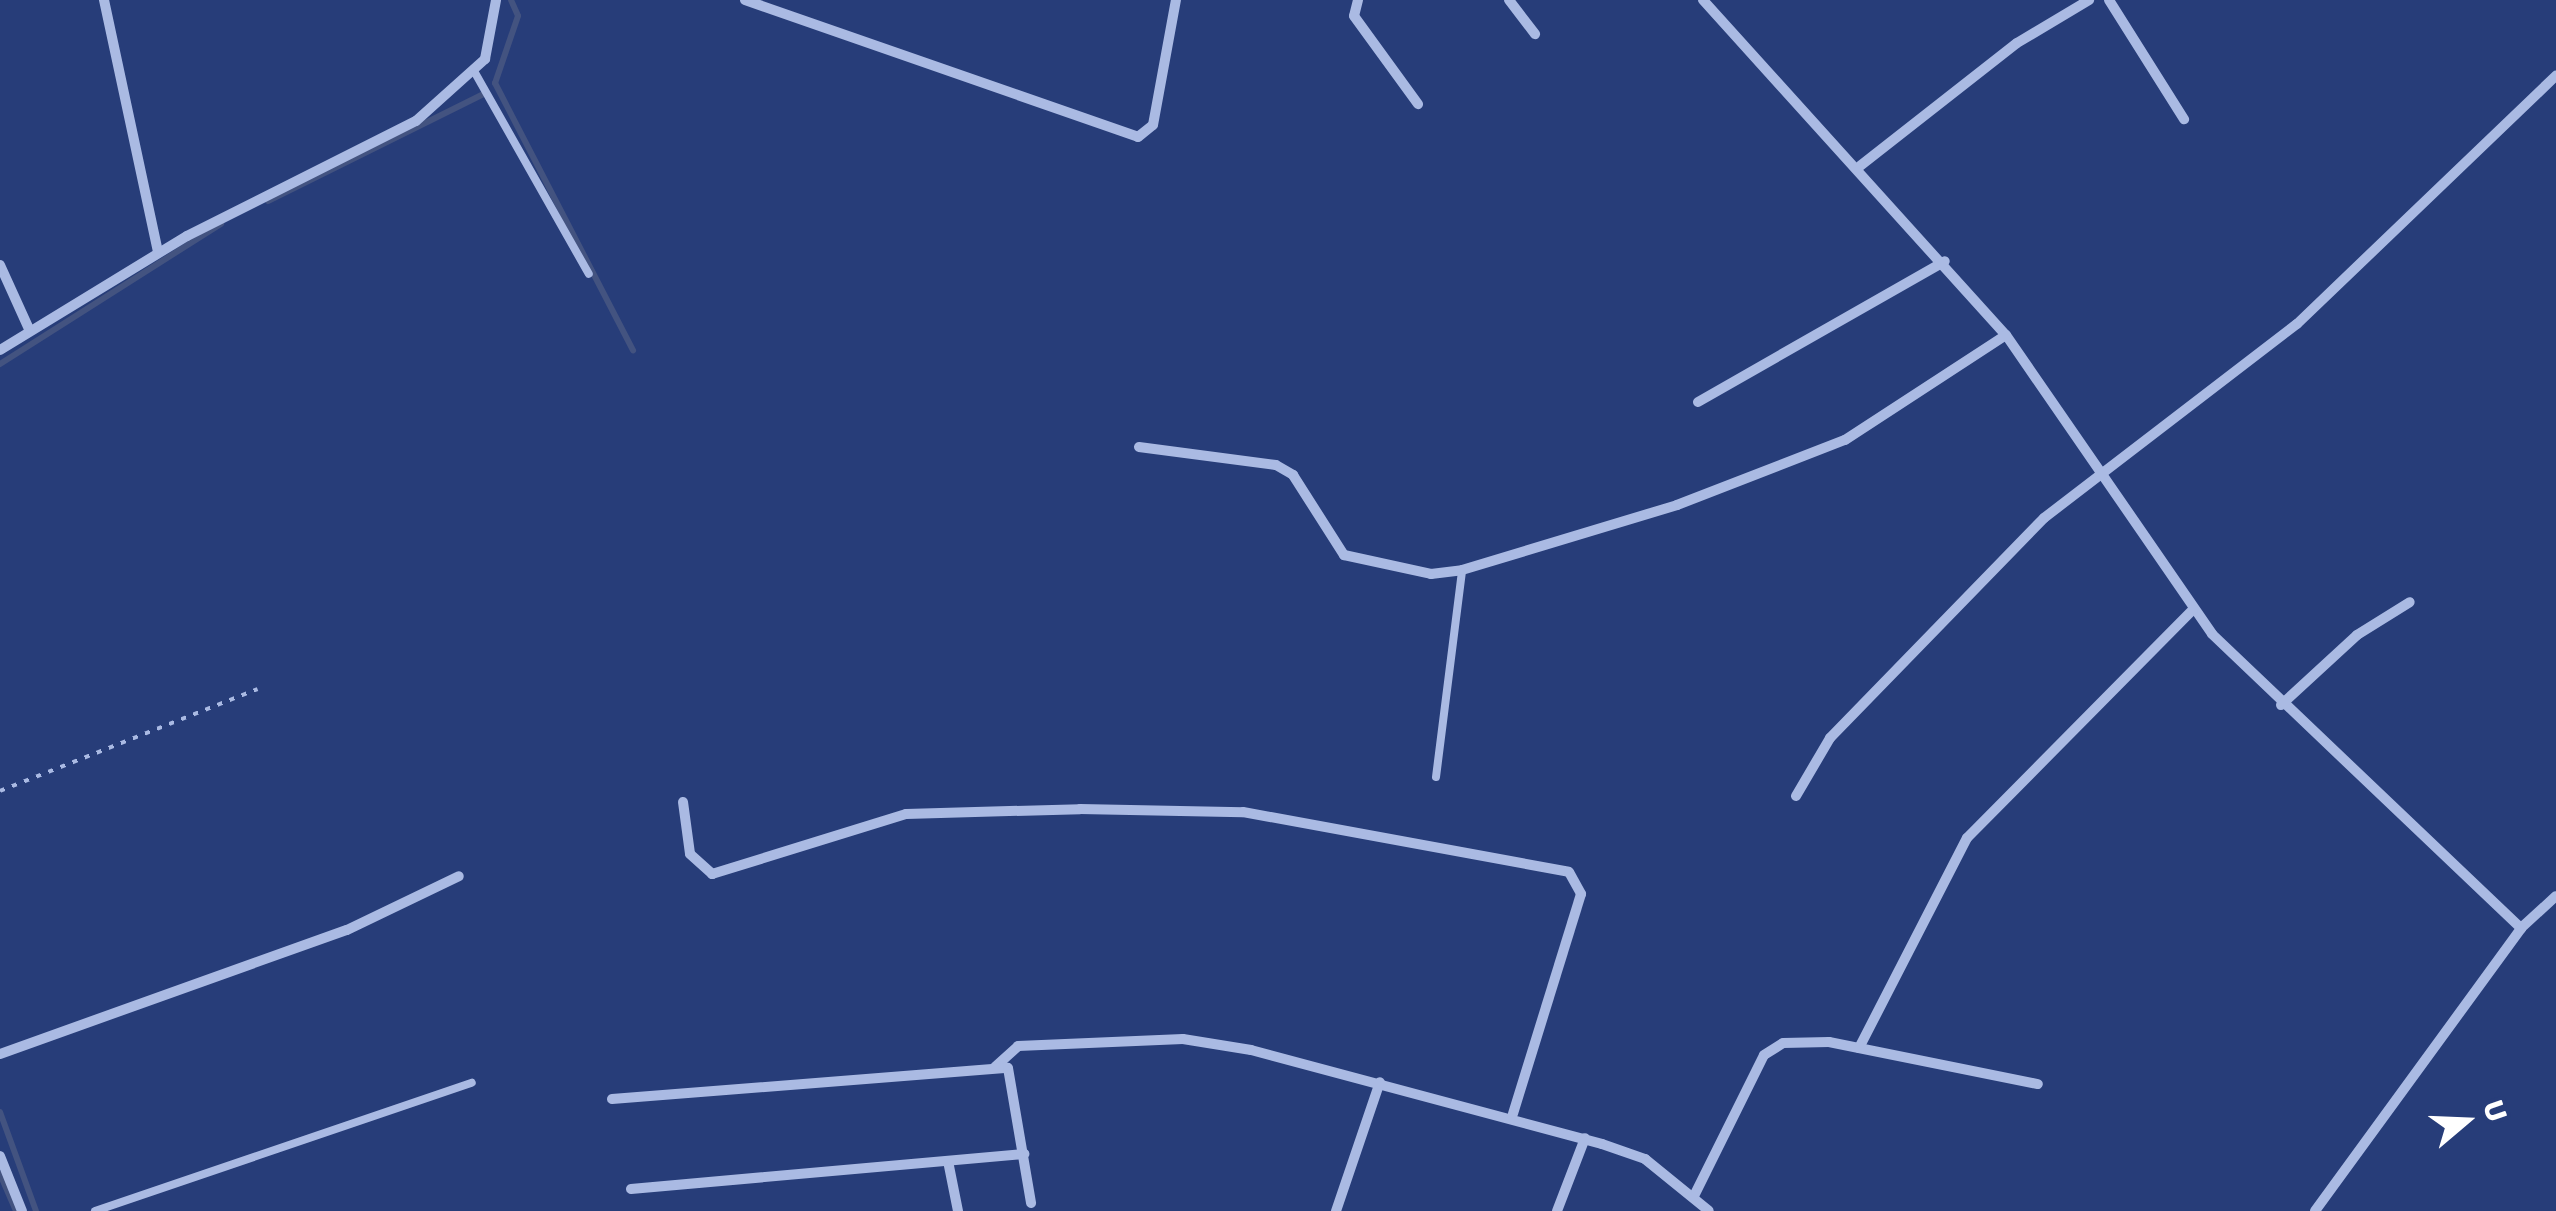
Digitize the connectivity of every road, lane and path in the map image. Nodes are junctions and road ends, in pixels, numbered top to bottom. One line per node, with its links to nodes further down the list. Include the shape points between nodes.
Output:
1 (104, 0): 16 (street)
2 (496, 0): 11 (street)
3 (745, 0): 4 (street, via 1138,137 1153,125)
4 (1176, 0)
5 (1358, 0): 13 (street, via 1354,16)
6 (1509, 0): 10 (street)
7 (1703, 0): 15 (street, via 1818,134)
8 (2089, 0): 15 (street, via 2017,43)
9 (2110, 0): 14 (street)
10 (1535, 34)
11 (474, 71): 16 (street, via 416,121); 19 (lane)
12 (2556, 76): 25 (street, via 2297,324)
13 (1418, 104)
14 (2184, 119)
15 (1860, 166): 17 (street)
16 (158, 252): 20 (street)
17 (1946, 261): 21 (street); 23 (street)
18 (0, 266): 20 (street)
19 (589, 274)
20 (30, 331): 22 (street)
21 (2006, 334): 25 (street); 26 (street, via 1845,440 1677,504)
22 (0, 350)
23 (1698, 402)
24 (1139, 446): 26 (street, via 1276,465 1294,475 1344,555 1430,574)
25 (2097, 470): 28 (street); 33 (street, via 1830,738)
26 (1462, 570): 31 (lane)
27 (2410, 602): 30 (street, via 2356,635)
28 (2193, 610): 30 (street); 38 (street, via 1968,838)
29 (257, 689): 32 (path)
30 (2281, 704): 37 (street)
31 (1436, 777)
32 (0, 791)
33 (1796, 796)
34 (683, 802): 45 (street, via 690,854 712,874 906,814 1080,809 1243,812 1569,872 1580,894)
35 (459, 876): 39 (street, via 347,930)
36 (2556, 896): 37 (street)
37 (2521, 928): 59 (street)
38 (1860, 1048): 43 (street); 51 (street, via 1805,1040 1764,1054)
39 (0, 1054)
40 (995, 1067): 41 (street, via 1018,1046 1183,1039); 44 (street); 47 (street, via 1014,1079)
41 (1380, 1082): 45 (street); 56 (street)
42 (472, 1084): 54 (lane)
43 (2038, 1084)
44 (612, 1099)
45 (1514, 1114): 46 (street)
46 (1584, 1138): 51 (street, via 1645,1159); 57 (street)
47 (1024, 1154): 49 (street); 52 (street)
48 (0, 1156): 53 (street)
49 (948, 1161): 50 (street); 55 (street)
50 (631, 1190)
51 (1694, 1196): 58 (street)
52 (1031, 1203)
53 (22, 1211)
54 (94, 1211)
55 (958, 1211)
56 (1336, 1211)
57 (1557, 1211)
58 (1709, 1211)
59 (2315, 1211)

